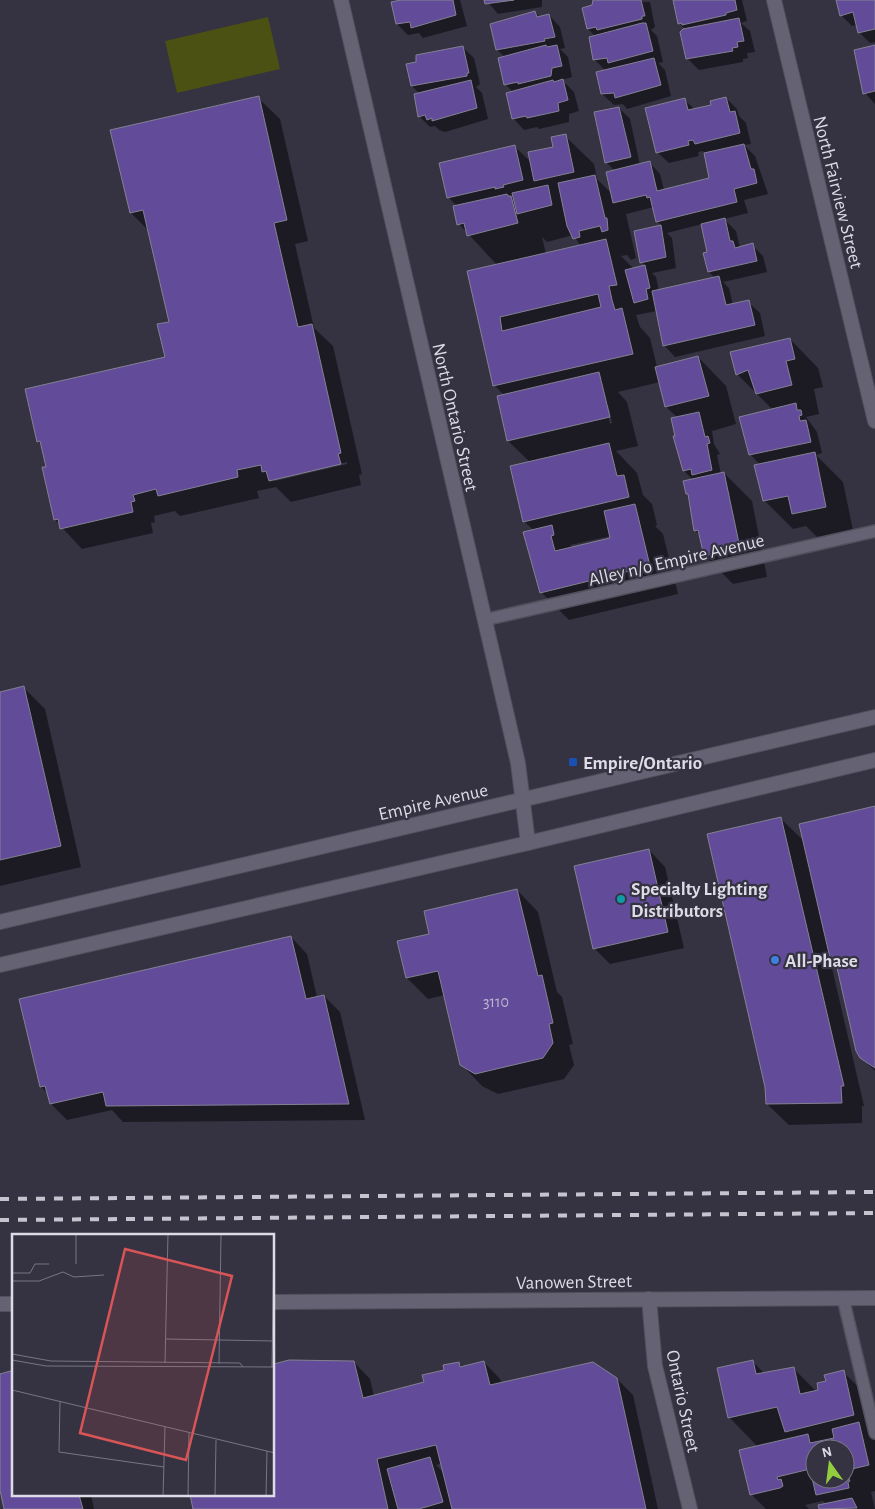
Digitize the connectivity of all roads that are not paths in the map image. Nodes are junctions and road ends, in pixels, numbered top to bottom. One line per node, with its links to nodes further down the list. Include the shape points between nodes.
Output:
1 (342, 0): 5 (main road, North Ontario Street)
2 (774, 0): 3 (main road, North Fairview Street)
3 (875, 421)
4 (875, 531): 5 (lane, Alley n/o Empire Avenue)
5 (484, 620): 8 (main road, North Ontario Street, via 518,763)
6 (875, 717): 8 (main road, Empire Avenue)
7 (875, 760): 9 (main road)
8 (522, 799): 9 (main road, North Ontario Street); 10 (main road, Empire Avenue)
9 (528, 844): 11 (main road)
10 (0, 922)
11 (0, 965)
12 (843, 1298): 13 (main road, Vanowen Street); 14 (main road, Vanowen Street); 16 (lane)
13 (875, 1298)
14 (649, 1299): 15 (main road, Vanowen Street); 17 (main road, Ontario Street, via 655,1366)
15 (275, 1302)
16 (875, 1433)
17 (690, 1509)

